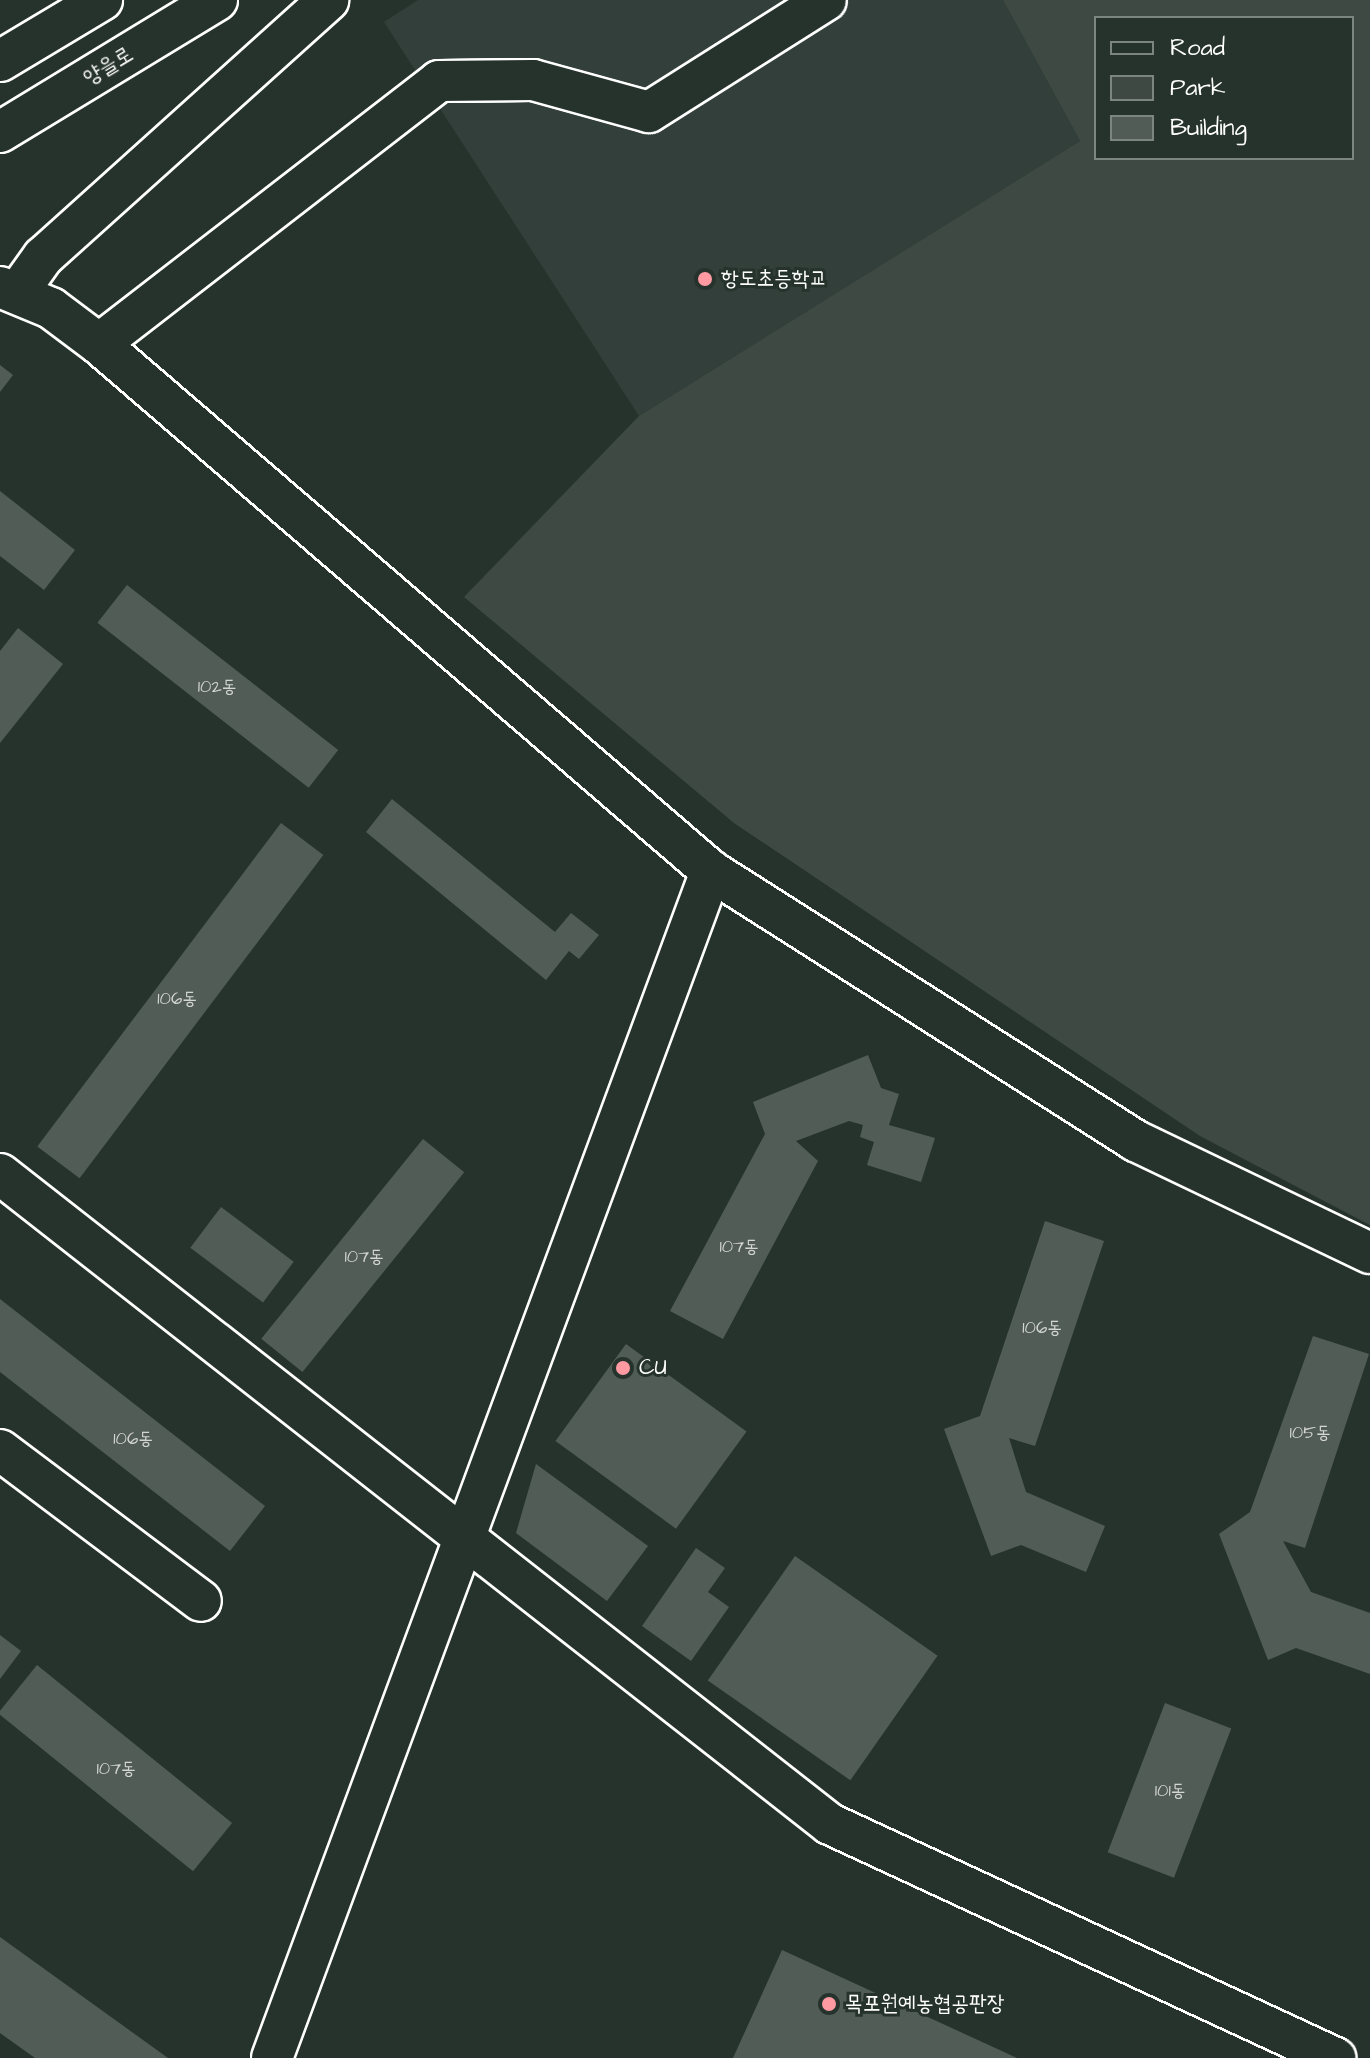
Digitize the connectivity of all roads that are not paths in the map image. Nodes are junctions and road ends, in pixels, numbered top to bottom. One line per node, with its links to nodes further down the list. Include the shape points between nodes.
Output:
1 (102, 0): 5 (street)
2 (217, 0): 6 (street, 양을로)
3 (328, 0): 7 (street)
4 (826, 0): 8 (street, via 649,112 548,82 439,81 305,177)
5 (0, 61)
6 (0, 132)
7 (9, 289): 8 (street)
8 (99, 344): 9 (street)
9 (711, 871): 11 (street, via 1136,1141); 13 (street)
10 (0, 1174): 13 (street)
11 (1370, 1253)
12 (0, 1450): 14 (street)
13 (460, 1535): 15 (street); 16 (street, via 830,1824)
14 (201, 1601)
15 (272, 2058)
16 (1335, 2058)

